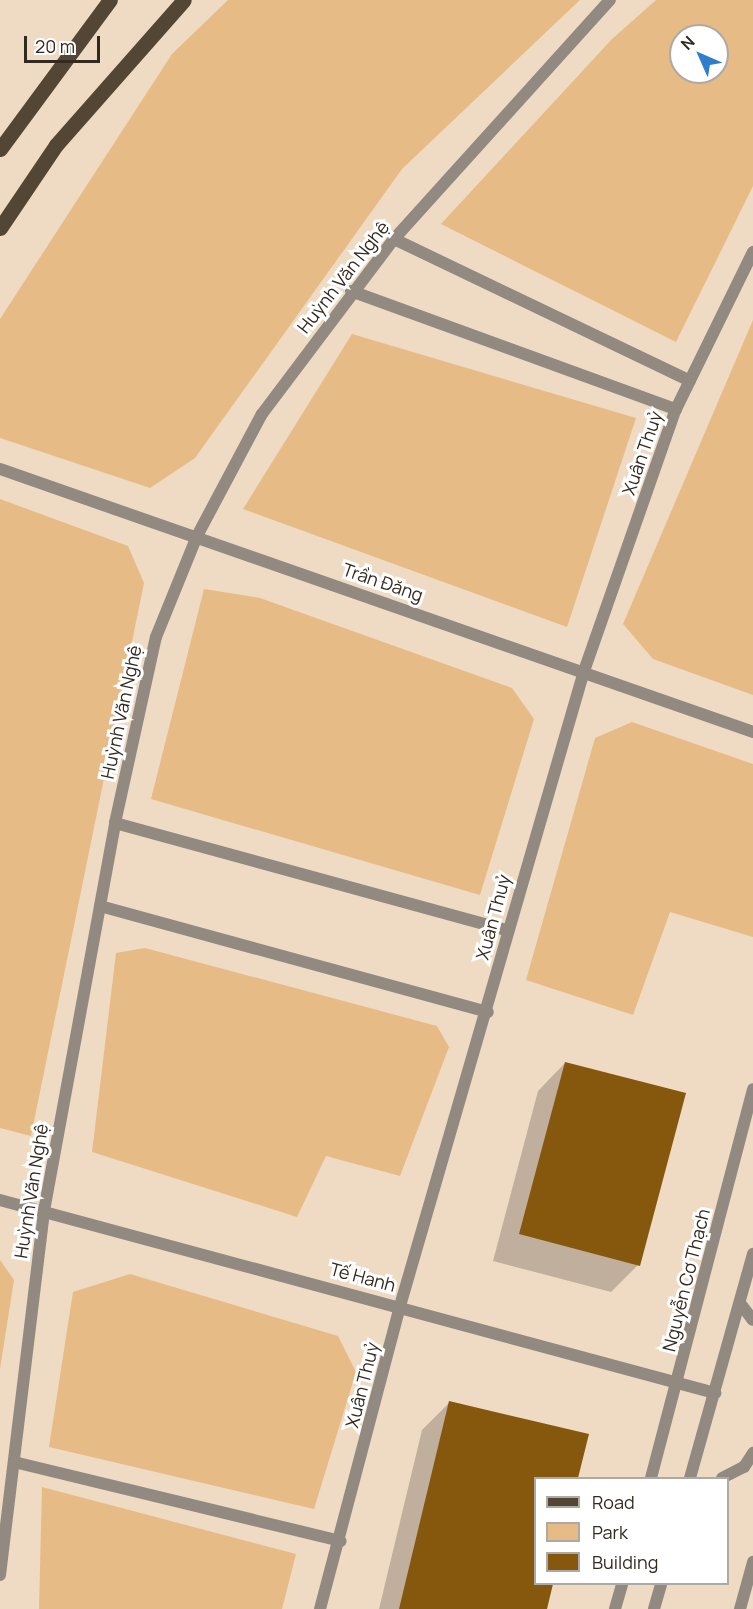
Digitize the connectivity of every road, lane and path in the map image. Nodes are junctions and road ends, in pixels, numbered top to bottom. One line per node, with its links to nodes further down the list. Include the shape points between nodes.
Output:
1 (110, 0): 4 (main road)
2 (610, 0): 6 (street, Huỳnh Văn Nghệ)
3 (174, 3): 5 (main road, via 56,145)
4 (0, 149)
5 (0, 228)
6 (394, 239): 8 (street, Huỳnh Văn Nghệ); 9 (street)
7 (753, 252): 9 (street, Xuân Thuỷ)
8 (351, 291): 10 (street); 12 (street, Huỳnh Văn Nghệ, via 262,414)
9 (690, 381): 10 (street, Xuân Thuỷ)
10 (676, 409): 13 (street, Xuân Thuỷ)
11 (0, 469): 12 (street, Trần Đăng)
12 (197, 536): 13 (street, Trần Đăng); 15 (street, Huỳnh Văn Nghệ, via 156,637)
13 (584, 671): 14 (street, Trần Đăng); 17 (street, Xuân Thuỷ)
14 (753, 732)
15 (115, 823): 16 (street, Huỳnh Văn Nghệ); 17 (street)
16 (100, 906): 18 (street); 21 (street, Huỳnh Văn Nghệ)
17 (506, 930): 18 (street, Xuân Thuỷ)
18 (488, 1012): 24 (street, Xuân Thuỷ)
19 (753, 1089): 26 (street, Nguyễn Cơ Thạch)
20 (0, 1200): 21 (street, Tế Hanh)
21 (44, 1211): 24 (street, Tế Hanh); 29 (street, Huỳnh Văn Nghệ)
22 (753, 1254): 23 (street)
23 (740, 1303): 25 (street); 27 (street)
24 (400, 1306): 26 (street, Tế Hanh); 33 (street, Xuân Thuỷ)
25 (753, 1320)
26 (678, 1383): 27 (street, Tế Hanh); 30 (street, Nguyễn Cơ Thạch)
27 (715, 1393): 31 (street)
28 (753, 1453): 32 (street, via 744,1467)
29 (14, 1462): 33 (street); 35 (street, Huỳnh Văn Nghệ)
30 (652, 1477)
31 (691, 1477)
32 (726, 1477)
33 (341, 1541): 38 (street, Xuân Thuỷ)
34 (753, 1562): 41 (street)
35 (0, 1575)
36 (622, 1585): 39 (street)
37 (661, 1585): 40 (street)
38 (320, 1609)
39 (615, 1609)
40 (654, 1609)
41 (740, 1609)

